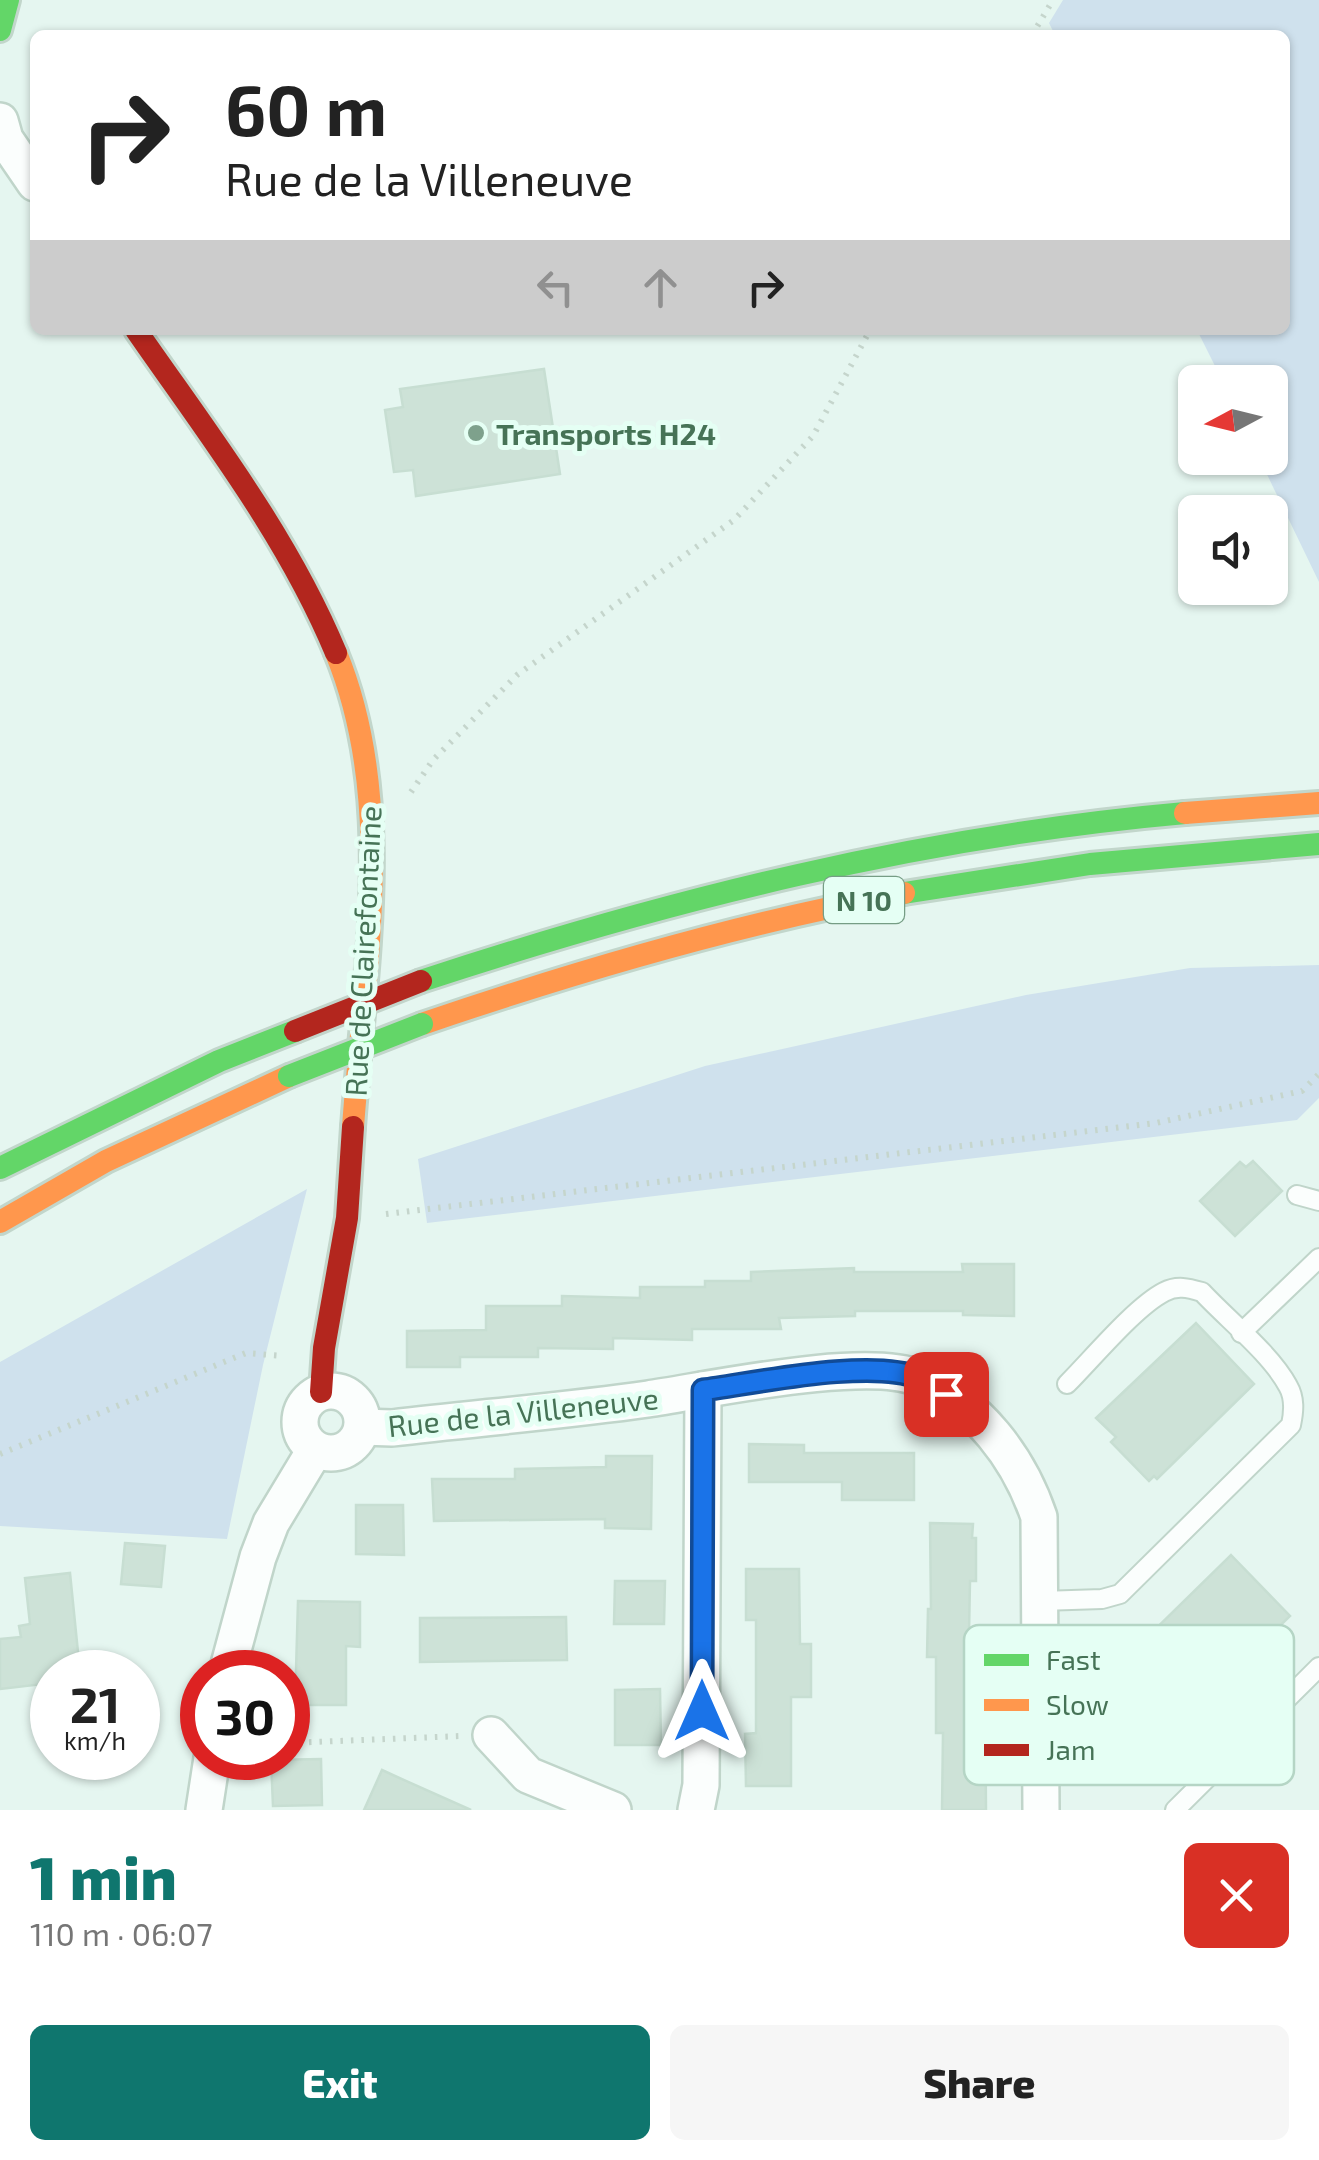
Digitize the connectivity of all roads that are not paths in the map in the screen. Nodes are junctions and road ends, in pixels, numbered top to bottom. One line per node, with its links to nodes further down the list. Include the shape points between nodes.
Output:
1 (8, 0): 2 (main road)
2 (0, 30)
3 (2, 132): 4 (street)
4 (30, 174)
5 (139, 335): 14 (main road, Rue de Clairefontaine, via 283,546 325,626 359,725 372,812 347,1218)
6 (1319, 803): 8 (main road, N 10, bridge, via 1056,827 850,862 657,907 422,981 219,1061)
7 (1319, 844): 11 (main road, N 10, bridge, via 1074,865 822,908 649,951 422,1024 289,1076 106,1161)
8 (0, 1168)
9 (1297, 1196): 10 (lane)
10 (1319, 1201)
11 (0, 1222)
12 (1319, 1258): 13 (lane)
13 (1241, 1334): 15 (lane, via 1202,1292 1166,1291); 19 (lane, via 1290,1388 1291,1424 1120,1594)
14 (321, 1376): 17 (street, via 358,1406); 18 (street, via 300,1414 302,1435)
15 (1067, 1384)
16 (703, 1390): 17 (street, Rue de la Villeneuve); 19 (street, Rue de la Villeneuve, via 890,1372 946,1394 994,1435 1028,1484 1039,1517); 29 (street)
17 (362, 1427): 18 (street, via 345,1451)
18 (315, 1450): 21 (street, via 258,1557)
19 (1041, 1601): 20 (street, Rue de la Villeneuve)
20 (1041, 1625)
21 (233, 1650)
22 (1319, 1667): 23 (lane)
23 (1294, 1692)
24 (491, 1734): 28 (street, via 528,1774)
25 (209, 1780): 27 (street)
26 (1200, 1785): 30 (lane)
27 (204, 1810)
28 (614, 1810)
29 (696, 1810)
30 (1175, 1810)

